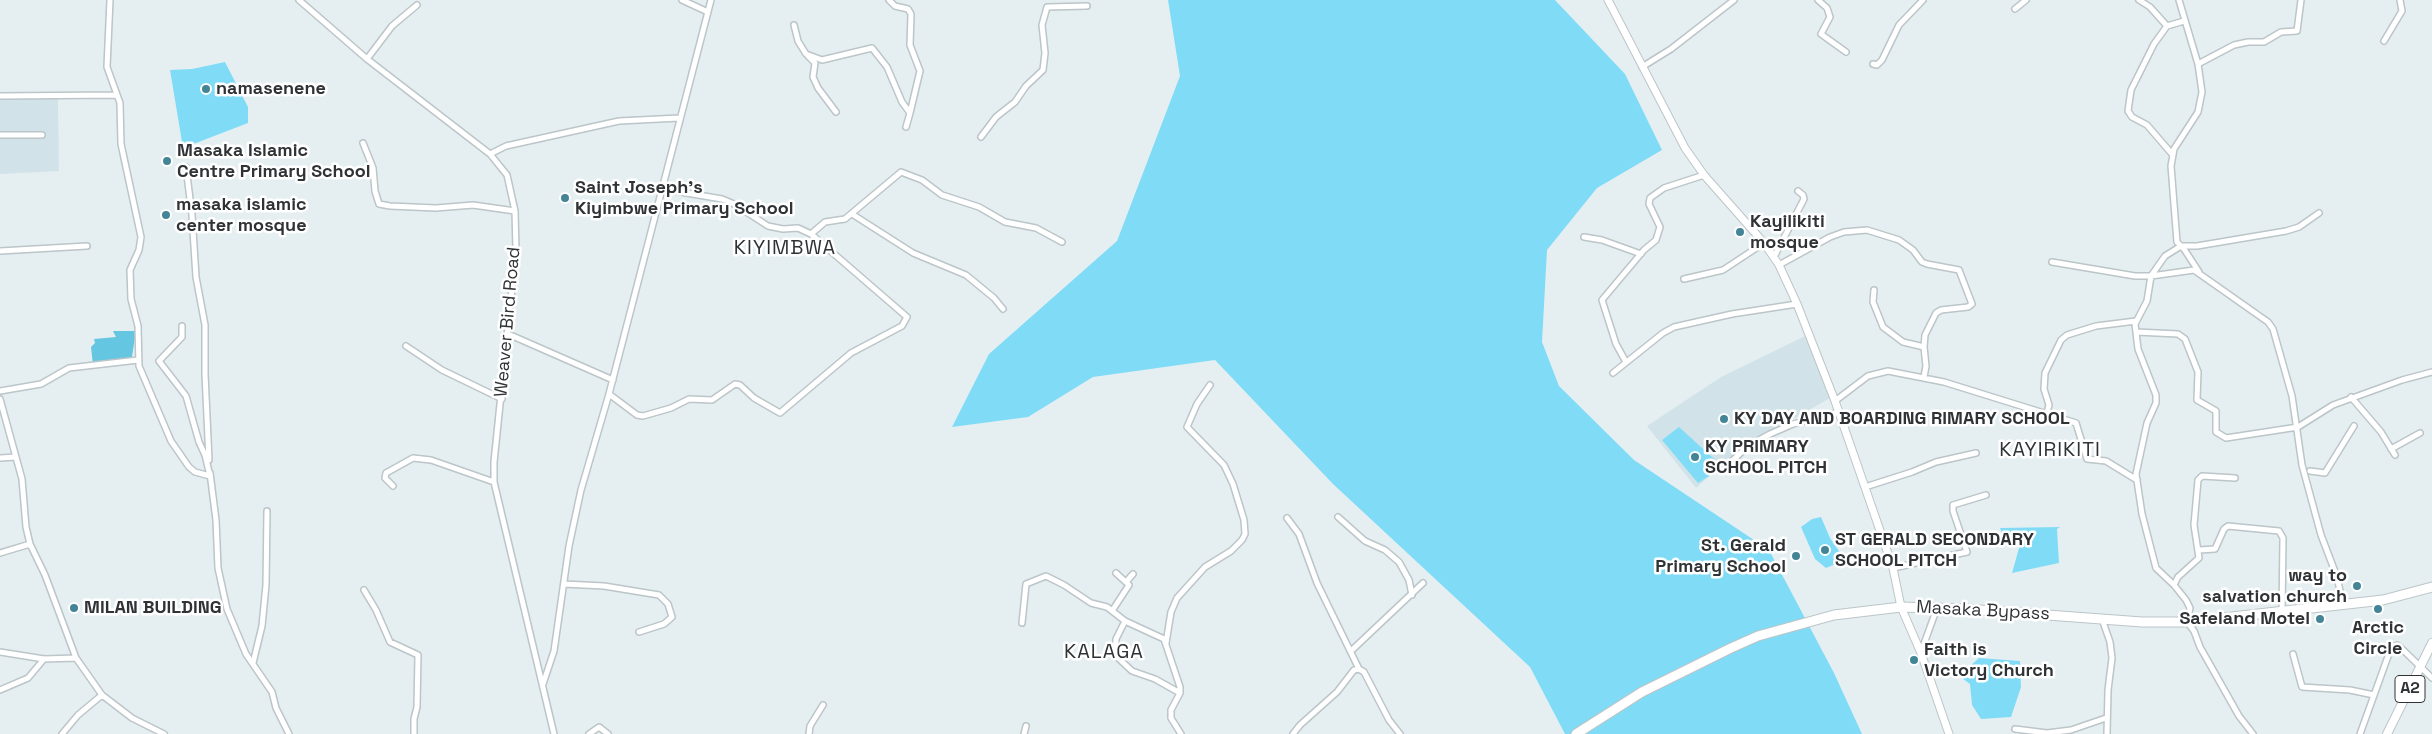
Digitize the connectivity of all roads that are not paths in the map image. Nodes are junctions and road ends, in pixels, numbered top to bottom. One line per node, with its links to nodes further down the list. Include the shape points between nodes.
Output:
1 (110, 0): 31 (street, via 107,67)
2 (299, 0): 27 (street, Weaver Bird Road)
3 (682, 0): 20 (street)
4 (711, 0): 20 (street)
5 (889, 0): 34 (street, via 895,6 908,9 911,14 910,41 920,71)
6 (1044, 0): 18 (street)
7 (1608, 0): 30 (main road)
8 (1734, 0): 30 (street, via 1671,49)
9 (1818, 0): 25 (street, via 1827,8 1830,17 1821,34)
10 (1923, 0): 28 (street, via 1900,25 1882,60 1877,65)
11 (2026, 0): 19 (street)
12 (2139, 0): 23 (street)
13 (2179, 0): 21 (street)
14 (2301, 0): 29 (street, via 2297,31 2279,33 2264,42 2234,45)
15 (2400, 0): 24 (street, via 2402,11)
16 (417, 5): 27 (street, via 392,26)
17 (1087, 6): 18 (street)
18 (1046, 7): 39 (street, via 1042,25 1043,70 1015,102 996,117)
19 (2015, 9)
20 (708, 12): 35 (street)
21 (2184, 21): 23 (street); 29 (street)
22 (794, 25): 26 (street)
23 (2167, 26): 42 (street, via 2154,44 2131,90 2128,112 2147,125)
24 (2384, 41)
25 (1846, 52)
26 (806, 54): 33 (street, via 815,63 813,77 818,88); 34 (street, via 822,60 872,48 887,67)
27 (367, 59): 41 (street, Weaver Bird Road)
28 (1873, 64)
29 (2198, 64): 42 (street, via 2201,102)
30 (1641, 67): 44 (main road, via 1679,139)
31 (116, 95): 32 (street); 73 (street, via 121,108 121,144 141,237 130,270 131,299 138,326)
32 (0, 96)
33 (836, 112)
34 (910, 113): 36 (street)
35 (679, 118): 41 (street, via 619,121 506,146); 45 (street)
36 (906, 127)
37 (0, 135): 38 (street)
38 (42, 135)
39 (981, 137)
40 (363, 143): 47 (street, via 373,168 379,204 436,208 473,205)
41 (490, 154): 47 (street, Weaver Bird Road, via 507,175)
42 (2172, 154): 55 (street, via 2177,242)
43 (186, 167): 98 (street, via 196,276 205,325)
44 (1704, 175): 53 (main road); 57 (street, via 1664,188 1650,198 1649,204 1660,229 1653,243)
45 (663, 189): 50 (street, via 722,199 768,226 798,228); 78 (street)
46 (1798, 191): 58 (street, via 1804,199)
47 (515, 211): 70 (street, Weaver Bird Road, via 516,250)
48 (852, 214): 50 (street, via 840,222 825,222); 52 (street, via 900,172 1005,222 1036,228); 66 (street, via 913,253 966,275)
49 (2318, 214): 55 (street, via 2299,228)
50 (812, 234): 81 (street, via 907,317 902,326 851,353 780,413 735,384 712,400 689,399 643,416)
51 (1584, 237): 57 (street)
52 (1062, 242)
53 (1764, 243): 58 (main road); 63 (street, via 1723,270)
54 (87, 246): 56 (street)
55 (2181, 246): 61 (street); 62 (street, via 2165,256)
56 (0, 251)
57 (1641, 254): 74 (street, via 1602,300 1616,344)
58 (1774, 257): 60 (main road)
59 (2052, 262): 62 (street)
60 (1779, 265): 65 (main road); 72 (street, via 1830,237 1867,230 1899,240 1922,262 1959,270 1972,304 1938,311 1927,329)
61 (2200, 272): 62 (street, via 2189,270); 89 (street, via 2263,318 2273,329)
62 (2151, 276): 67 (street, via 2147,301)
63 (1684, 279)
64 (1874, 290): 72 (street, via 1873,302 1883,327 1903,342)
65 (1797, 304): 74 (street, via 1681,324 1663,333); 85 (main road)
66 (1003, 308)
67 (2136, 321): 69 (street); 87 (street, via 2096,326 2061,340 2045,373)
68 (182, 326): 98 (street, via 182,337 159,361 186,396)
69 (2136, 332): 89 (street, via 2178,334 2185,339 2198,372 2197,400 2216,411 2218,435 2229,438); 100 (street, via 2138,350 2154,386 2156,403 2147,423)
70 (508, 334): 78 (street); 84 (street, Weaver Bird Road)
71 (406, 346): 84 (street, via 442,370)
72 (1924, 347): 77 (street)
73 (138, 360): 80 (street, via 69,368 41,384); 98 (street, via 171,441 189,467)
74 (1626, 362): 76 (street)
75 (2432, 372): 82 (street)
76 (1613, 373)
77 (1924, 377): 85 (street, via 1888,371 1868,376); 87 (street)
78 (613, 380): 81 (street)
79 (1210, 385): 133 (street, via 1196,404 1187,427 1224,465 1241,511 1245,534 1231,552 1205,568 1177,598 1171,612)
80 (0, 391)
81 (609, 394): 117 (street, via 581,490)
82 (2351, 397): 89 (street, via 2328,407); 91 (street)
83 (0, 399): 94 (street)
84 (502, 399): 101 (street, Weaver Bird Road)
85 (1835, 402): 86 (main road)
86 (1838, 412): 96 (street, via 1770,434 1748,446); 103 (main road)
87 (2047, 414): 100 (street, via 2076,423 2088,459 2106,461)
88 (2354, 426): 97 (street, via 2325,473)
89 (2298, 427): 97 (street)
90 (2420, 433): 91 (street)
91 (2391, 449): 93 (street)
92 (1976, 453): 103 (street, via 1936,462)
93 (2395, 455)
94 (16, 457): 95 (street); 108 (street)
95 (0, 458)
96 (1732, 461)
97 (2309, 470): 123 (street, via 2321,535)
98 (210, 476): 141 (street, via 220,582 239,641)
99 (2235, 478): 109 (street, via 2202,476 2198,480 2194,526)
100 (2136, 480): 118 (street, via 2156,568)
101 (494, 482): 102 (street, via 431,460 413,458 386,473 385,478); 145 (street, Weaver Bird Road)
102 (393, 486)
103 (1865, 487): 111 (main road)
104 (1986, 495): 111 (street, via 1954,505 1953,511 1967,552)
105 (266, 511): 141 (street, via 266,586 262,626)
106 (1338, 517): 122 (street, via 1365,541 1385,550 1399,562 1409,580)
107 (1287, 518): 135 (street, via 1299,534 1317,584)
108 (30, 544): 110 (street); 139 (street)
109 (2199, 550): 118 (street, via 2197,562 2178,576); 127 (street, via 2216,549 2228,526 2279,531 2283,538)
110 (0, 553)
111 (1893, 568): 124 (main road)
112 (1116, 573): 115 (street)
113 (1133, 574): 115 (street)
114 (2432, 579): 121 (highway, Masaka Bypass)
115 (1126, 582): 126 (street, via 1129,584)
116 (1423, 583): 122 (street)
117 (564, 584): 132 (street, via 604,586 659,595 668,604 672,617 664,624); 145 (street, via 554,651)
118 (2174, 585): 130 (street, via 2190,608)
119 (2430, 588): 121 (highway, Masaka Bypass)
120 (364, 590): 158 (street, via 390,642 418,655)
121 (2417, 592): 123 (highway, Masaka Bypass)
122 (1412, 595): 135 (street)
123 (2343, 604): 127 (highway, Masaka Bypass)
124 (1901, 608): 125 (highway, Masaka Bypass); 137 (main road); 167 (highway, Masaka Bypass, via 1834,615 1758,636 1642,692)
125 (1937, 608): 128 (highway, Masaka Bypass); 137 (street)
126 (1112, 611): 129 (street); 131 (street, via 1046,576 1026,584)
127 (2282, 612): 130 (highway, Masaka Bypass)
128 (2102, 618): 130 (highway, Masaka Bypass); 151 (street, via 2112,658)
129 (1125, 621): 133 (street, via 1159,636); 147 (street, via 1116,640 1115,655 1132,671 1155,679)
130 (2187, 622): 170 (street, via 2239,716)
131 (1022, 623)
132 (639, 632)
133 (1166, 643): 147 (street)
134 (2432, 643): 142 (main road, A2)
135 (1351, 651): 143 (street)
136 (0, 652): 140 (street)
137 (1921, 654): 168 (main road)
138 (2293, 654): 149 (street, via 2302,686)
139 (76, 658): 140 (street); 148 (street)
140 (44, 659): 146 (street, via 28,678)
141 (253, 663): 157 (street, via 272,692)
142 (2420, 668): 144 (street); 149 (street, via 2400,646 2394,646); 172 (main road, A2)
143 (1359, 669): 165 (street, via 1354,670 1337,692); 166 (street, via 1364,672)
144 (2432, 678)
145 (543, 684): 159 (street, Weaver Bird Road)
146 (0, 690)
147 (1180, 694): 164 (street, via 1171,710 1171,718)
148 (102, 695): 154 (street); 155 (street)
149 (2374, 695): 171 (street)
150 (823, 705): 162 (street, via 810,726)
151 (2106, 718): 153 (street, via 2071,730 2047,733); 169 (street)
152 (1026, 726): 163 (street)
153 (2015, 729)
154 (153, 732): 156 (street)
155 (62, 734)
156 (164, 734)
157 (289, 734)
158 (414, 734)
159 (554, 734)
160 (590, 734): 161 (street, via 600,727)
161 (608, 734)
162 (809, 734)
163 (1024, 734)
164 (1181, 734)
165 (1293, 734)
166 (1400, 734)
167 (1576, 734)
168 (1949, 734)
169 (2107, 734)
170 (2253, 734)
171 (2360, 734)
172 (2387, 734)

